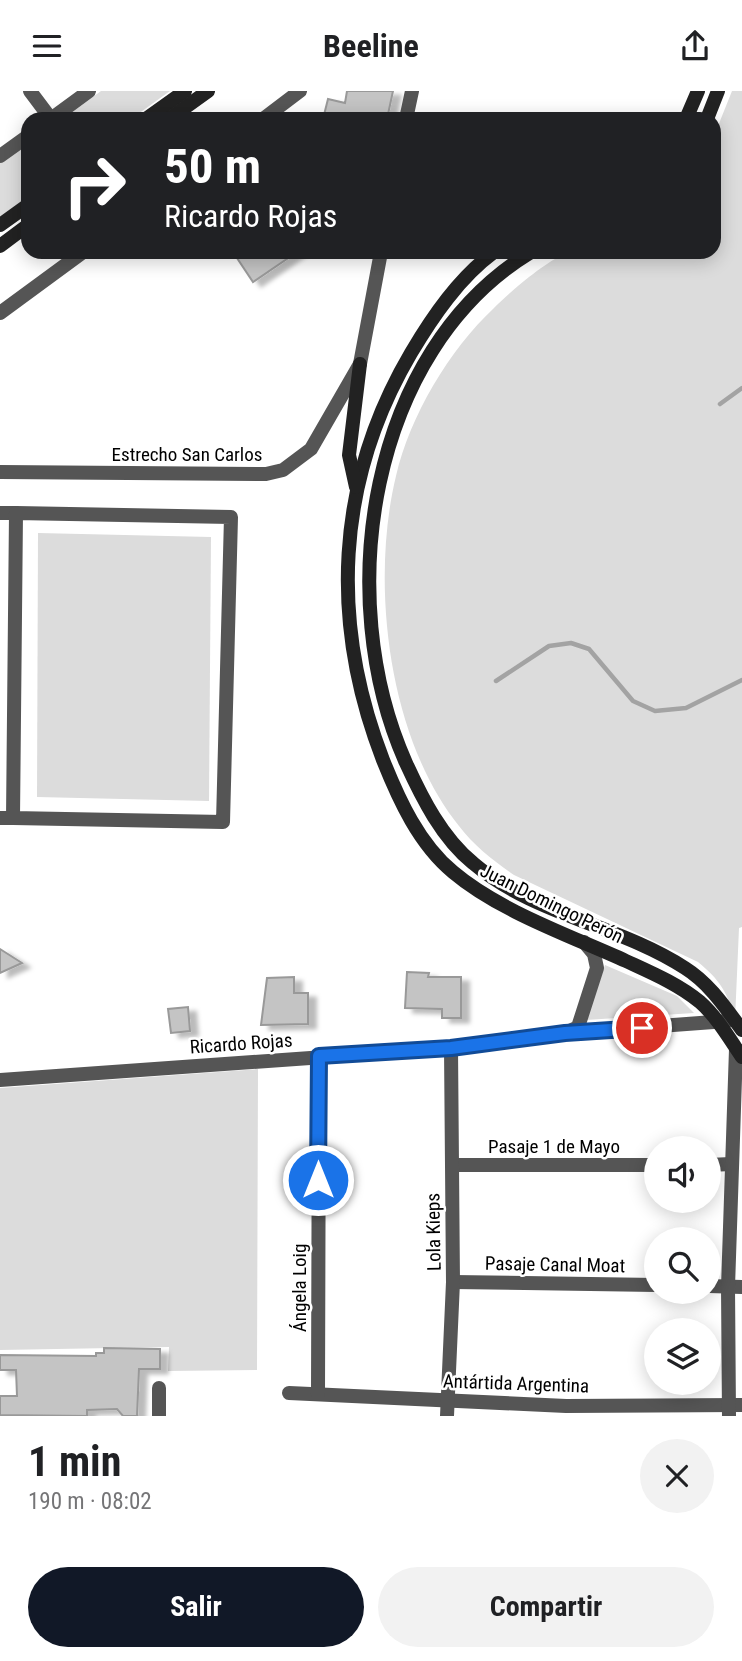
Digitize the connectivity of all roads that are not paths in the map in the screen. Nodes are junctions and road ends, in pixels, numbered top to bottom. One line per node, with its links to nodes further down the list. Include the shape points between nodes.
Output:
1 (30, 91): 9 (street)
2 (89, 91): 10 (street)
3 (185, 91): 11 (main road)
4 (208, 91): 12 (main road)
5 (300, 91): 13 (street)
6 (412, 91): 14 (street)
7 (698, 91): 15 (main road)
8 (718, 91): 16 (main road)
9 (46, 112)
10 (60, 112)
11 (156, 112)
12 (179, 112)
13 (272, 112)
14 (408, 112)
15 (689, 112)
16 (710, 112)
17 (21, 141): 18 (street)
18 (0, 156)
19 (21, 210): 20 (main road)
20 (0, 225)
21 (21, 230): 22 (main road)
22 (0, 246)
23 (73, 259): 27 (street)
24 (379, 259): 28 (street, Estrecho San Carlos)
25 (486, 259): 30 (main road, Juan Domingo Perón, via 442,306 392,385)
26 (520, 259): 36 (main road, Juan Domingo Perón, via 469,301 437,345 399,419 377,490 369,607 383,701 427,806 472,863 561,913 685,968 704,982)
27 (0, 313)
28 (360, 364): 29 (street, Estrecho San Carlos, via 311,449 283,470 267,474); 30 (main road, via 349,455)
29 (0, 472)
30 (357, 493): 34 (main road, Juan Domingo Perón, via 346,577 352,653 371,729 410,818 451,870 502,904)
31 (0, 513): 32 (street)
32 (16, 513): 33 (street); 33 (street, via 231,517 223,823)
33 (7, 818)
34 (583, 941): 35 (main road, Juan Domingo Perón, via 684,990); 37 (street, via 594,954 597,968 578,1027)
35 (718, 1022): 36 (street, Ricardo Rojas); 37 (street, Ricardo Rojas); 39 (main road, Juan Domingo Perón)
36 (740, 1023)
37 (565, 1033): 38 (street, Ricardo Rojas)
38 (451, 1048): 40 (street, Ricardo Rojas); 44 (street, Lola Kieps)
39 (739, 1053): 43 (street)
40 (319, 1056): 41 (street, Ricardo Rojas); 51 (street, Ángela Loig)
41 (0, 1080)
42 (721, 1164): 43 (street)
43 (731, 1164): 48 (street)
44 (452, 1165): 45 (street, Pasaje 1 de Mayo); 46 (street, Lola Kieps)
45 (644, 1165)
46 (453, 1282): 47 (street, Pasaje Canal Moat); 52 (street, Lola Kieps)
47 (644, 1285)
48 (735, 1287): 53 (street)
49 (159, 1388): 54 (street)
50 (289, 1393): 51 (street, Antártida Argentina)
51 (318, 1394): 52 (street, Antártida Argentina)
52 (448, 1400): 53 (street, Antártida Argentina); 55 (street, Lola Kieps)
53 (734, 1409)
54 (159, 1416)
55 (447, 1416)

